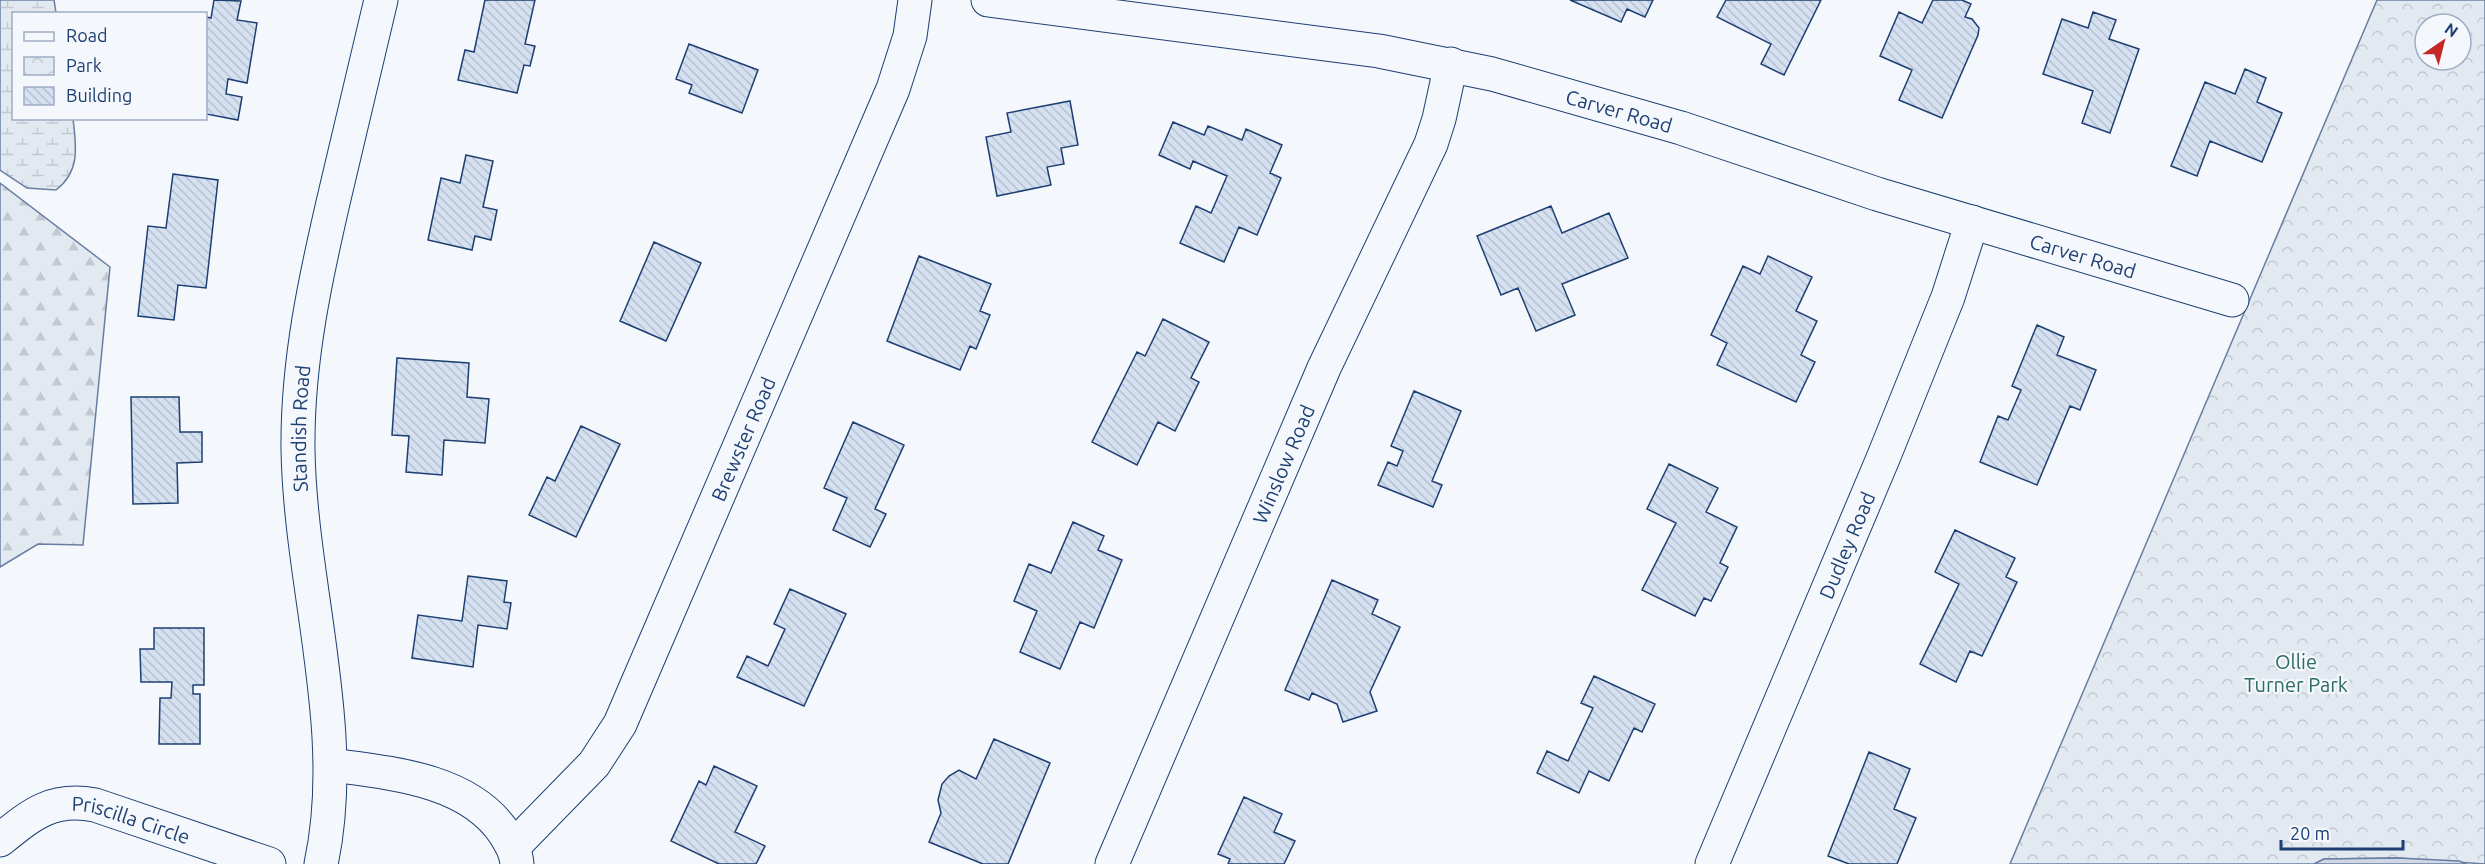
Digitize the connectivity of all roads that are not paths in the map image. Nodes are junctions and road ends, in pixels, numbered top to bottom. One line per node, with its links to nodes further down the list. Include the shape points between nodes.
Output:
1 (381, 0): 7 (street, Standish Road, via 316,275 299,405 299,494)
2 (915, 0): 9 (street, Brewster Road, via 910,36 893,89 620,724 587,772)
3 (988, 0): 4 (street, Carver Road, via 1379,51)
4 (1451, 64): 5 (street, Carver Road, via 1680,128); 12 (street, Winslow Road, via 1431,144 1331,351)
5 (1972, 222): 6 (street, Carver Road); 13 (street, Dudley Road, via 1948,297 1884,456)
6 (2232, 300)
7 (331, 765): 9 (street, Brewster Road, via 390,774 458,794 492,817); 11 (street, Standish Road)
8 (0, 840): 10 (street, Priscilla Circle, via 37,812 75,801)
9 (515, 855)
10 (269, 864)
11 (321, 864)
12 (1112, 864)
13 (1712, 864)

